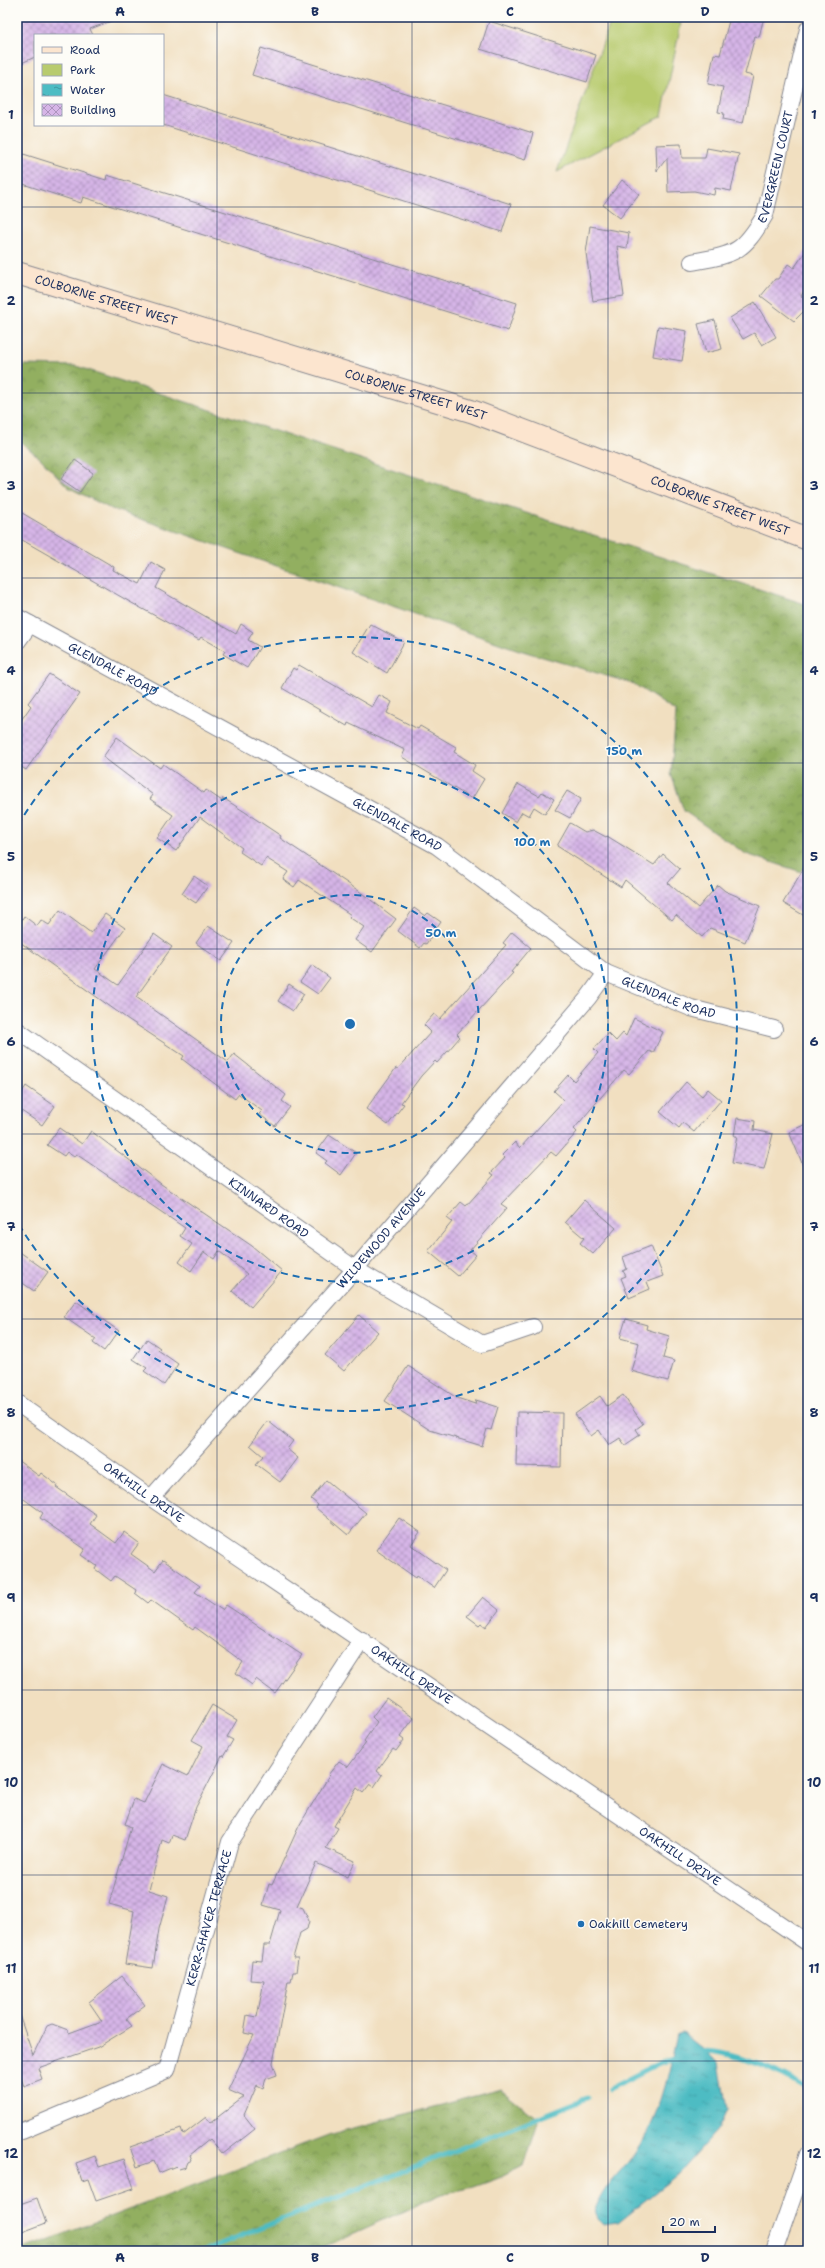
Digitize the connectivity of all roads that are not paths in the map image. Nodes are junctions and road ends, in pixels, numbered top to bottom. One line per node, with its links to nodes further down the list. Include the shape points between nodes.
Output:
1 (808, 29): 2 (street, EVERGREEN COURT, via 765,215 753,236 740,248 729,255)
2 (692, 262)
3 (17, 273): 4 (main road, COLBORNE STREET WEST, via 474,412)
4 (808, 539)
5 (23, 620): 6 (street); 7 (street, GLENDALE ROAD, via 437,846)
6 (17, 642)
7 (606, 973): 8 (street, GLENDALE ROAD, via 690,1008); 10 (street, WILDEWOOD AVENUE, via 588,998)
8 (774, 1029)
9 (17, 1030): 10 (street, KINNARD ROAD)
10 (355, 1269): 11 (street, KINNARD ROAD, via 482,1344); 13 (street, WILDEWOOD AVENUE)
11 (533, 1327)
12 (17, 1403): 13 (street, OAKHILL DRIVE)
13 (151, 1498): 14 (street, OAKHILL DRIVE)
14 (362, 1640): 15 (street, OAKHILL DRIVE); 16 (street, KERR-SHAVER TERRACE, via 230,1842 167,2070 22,2131)
15 (808, 1943)
16 (17, 2130)
17 (808, 2154): 18 (street)
18 (774, 2251)

